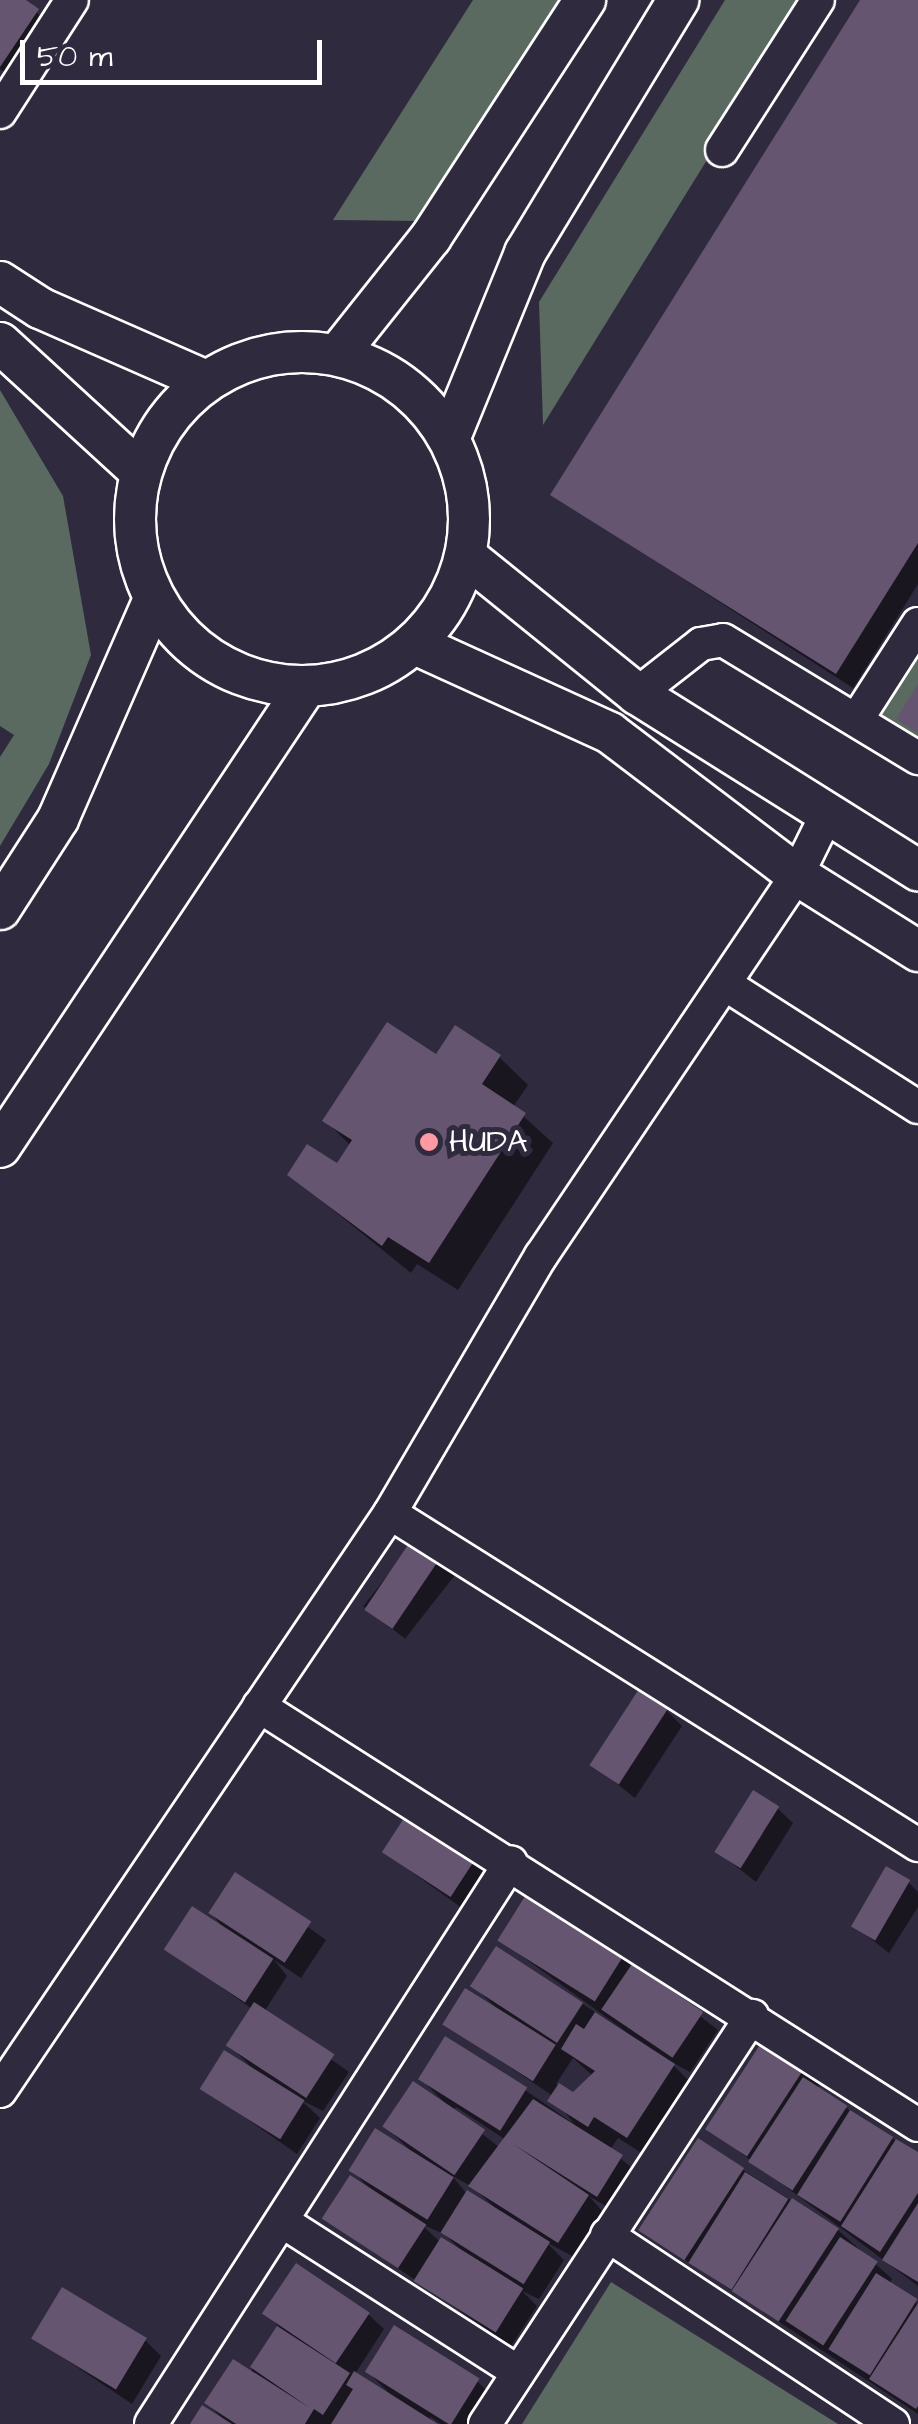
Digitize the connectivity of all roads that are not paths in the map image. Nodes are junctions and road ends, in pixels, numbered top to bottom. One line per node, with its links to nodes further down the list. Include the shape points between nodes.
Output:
1 (72, 0): 5 (street)
2 (585, 0): 9 (street, via 431,237)
3 (678, 0): 11 (street, via 525,253)
4 (818, 0): 6 (street)
5 (0, 112)
6 (722, 150)
7 (0, 282): 10 (street, via 40,308)
8 (0, 343): 12 (street)
9 (338, 354): 10 (street, via 292,350 247,360); 11 (street, via 421,399)
10 (206, 381): 12 (street, via 165,421)
11 (450, 438): 13 (street, via 468,502)
12 (141, 472): 14 (street, via 134,515 138,559)
13 (466, 556): 16 (street, via 447,604); 18 (street)
14 (154, 600): 17 (street, via 181,636 216,665 259,682); 24 (street, via 58,819)
15 (918, 624): 19 (street)
16 (414, 644): 17 (street, via 344,682); 23 (street, via 610,733)
17 (305, 688): 28 (street)
18 (636, 694): 19 (street, via 701,644 722,640); 21 (street)
19 (857, 719): 20 (street)
20 (918, 758)
21 (828, 812): 22 (street); 23 (street)
22 (918, 870)
23 (798, 876): 25 (street); 26 (street)
24 (0, 909)
25 (918, 951)
26 (726, 984): 27 (street); 29 (street, via 541,1256)
27 (918, 1107)
28 (0, 1147)
29 (390, 1513): 30 (street); 31 (street)
30 (258, 1706): 32 (street); 34 (street)
31 (918, 1845)
32 (510, 1862): 33 (street); 36 (street)
33 (752, 2016): 35 (street); 37 (street)
34 (0, 2091)
35 (918, 2124)
36 (285, 2224): 38 (street); 39 (street)
37 (606, 2235): 38 (street); 41 (street)
38 (518, 2372): 40 (street)
39 (151, 2424)
40 (485, 2424)
41 (893, 2424)

